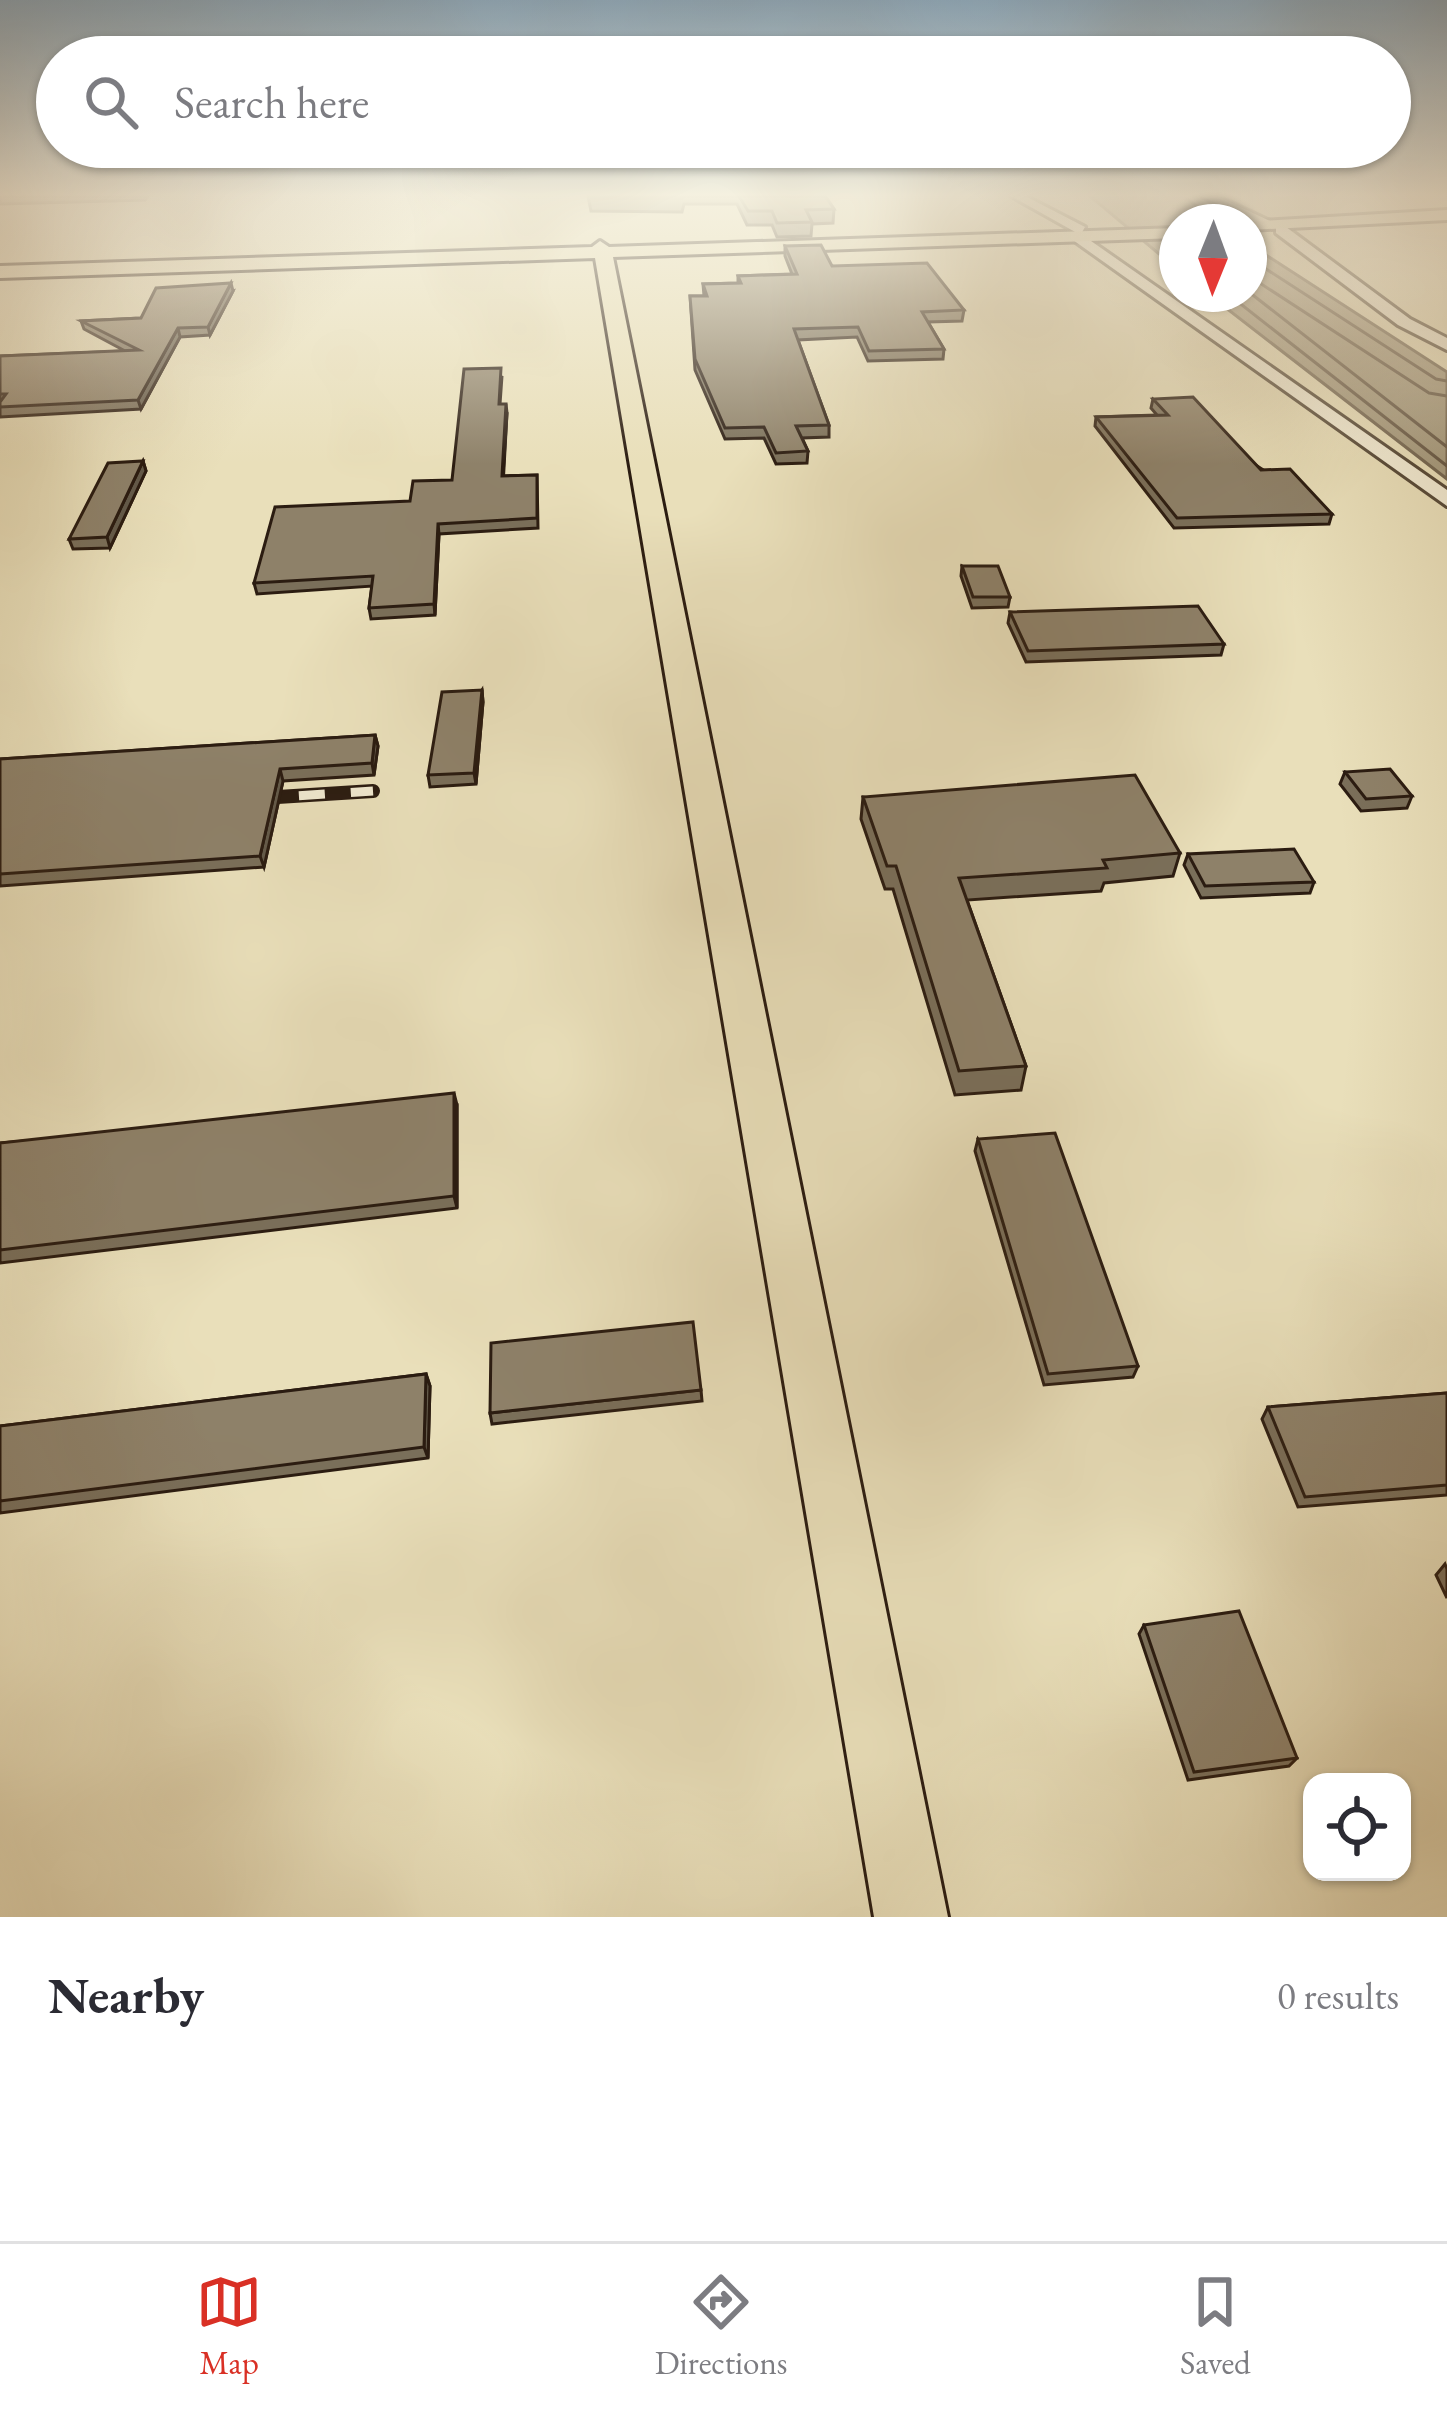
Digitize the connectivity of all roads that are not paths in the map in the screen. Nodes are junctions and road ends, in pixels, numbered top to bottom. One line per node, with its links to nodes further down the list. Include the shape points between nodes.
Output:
1 (613, 285): 6 (main road)
2 (1156, 285): 5 (street)
3 (1348, 285): 4 (street)
4 (1447, 345)
5 (1447, 500)
6 (910, 1917)

